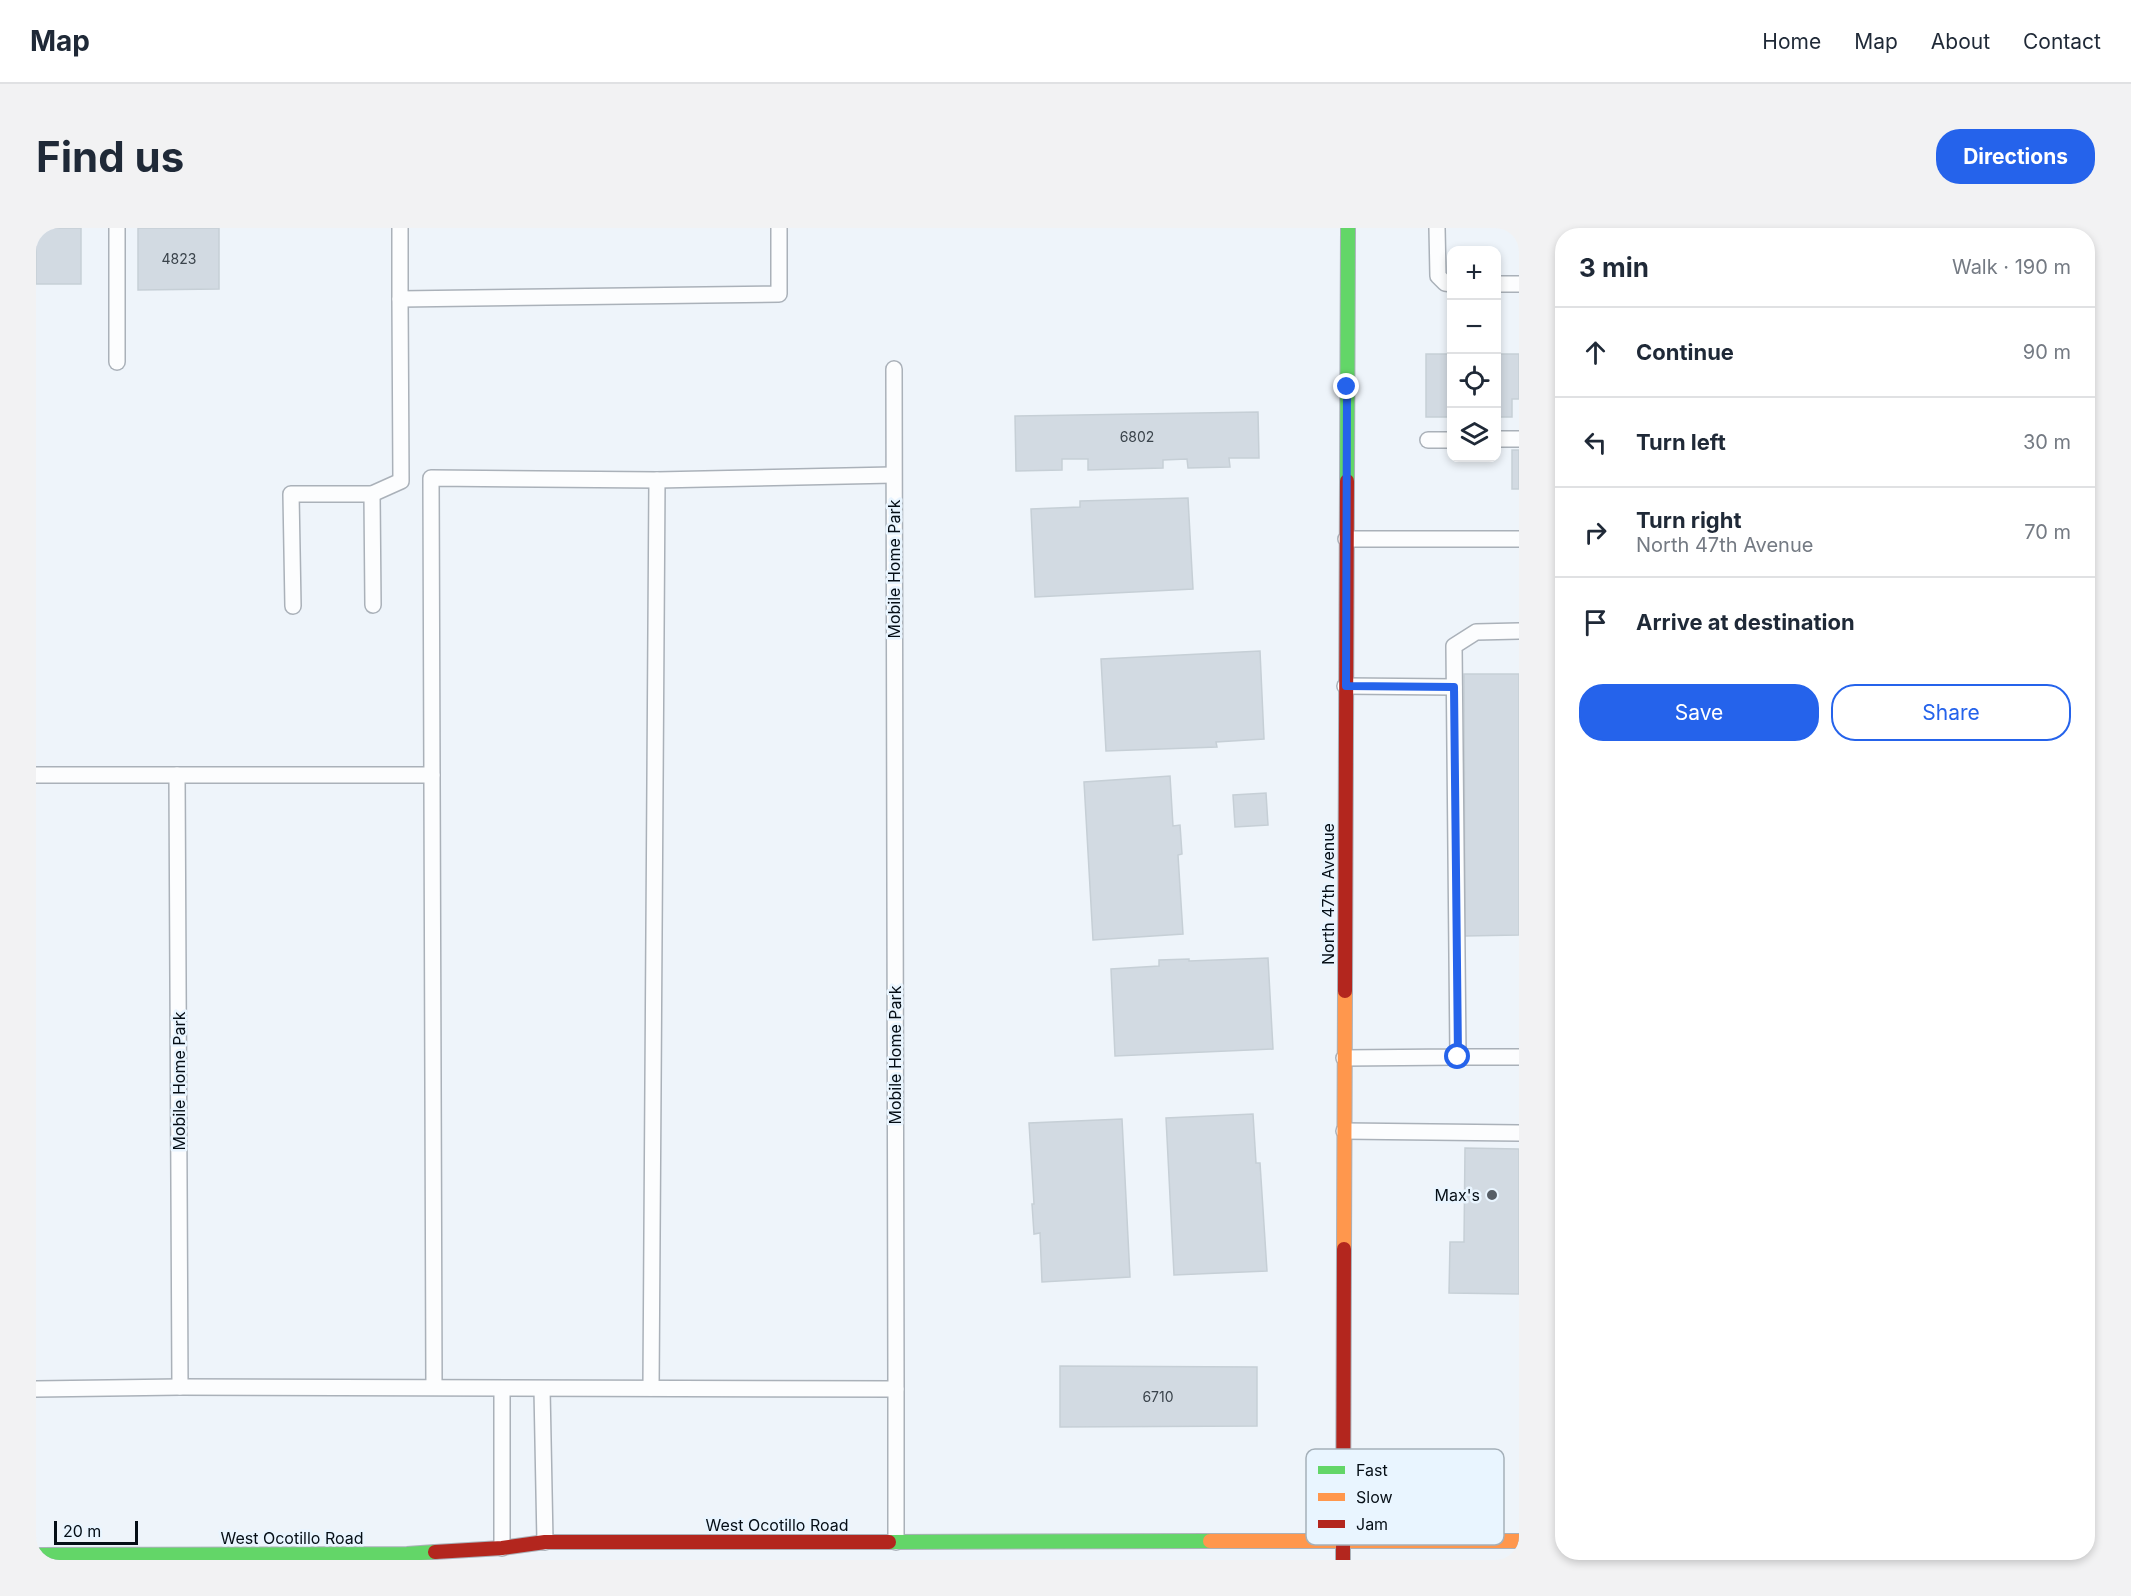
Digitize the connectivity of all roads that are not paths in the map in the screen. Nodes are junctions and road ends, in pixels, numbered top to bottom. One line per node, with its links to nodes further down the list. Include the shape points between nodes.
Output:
1 (117, 228): 10 (lane)
2 (400, 228): 9 (lane)
3 (779, 228): 9 (lane, via 779,294)
4 (1348, 228): 19 (street, North 47th Avenue)
5 (1437, 228): 6 (lane, via 1438,276)
6 (1447, 283)
7 (1501, 284): 8 (lane)
8 (1519, 284)
9 (400, 299): 18 (lane, via 401,481)
10 (117, 362)
11 (894, 369): 16 (lane, Mobile Home Park)
12 (1501, 439): 13 (lane)
13 (1519, 439)
14 (1428, 440): 15 (lane)
15 (1447, 440)
16 (893, 475): 17 (lane, Mobile Home Park); 40 (lane, Mobile Home Park)
17 (657, 480): 28 (lane, Mobile Home Park, via 431,478); 36 (lane)
18 (372, 494): 21 (lane); 22 (lane, via 291,494)
19 (1346, 539): 20 (lane); 24 (street, North 47th Avenue)
20 (1519, 539)
21 (373, 605)
22 (293, 606)
23 (1519, 631): 25 (lane, via 1476,632 1454,646)
24 (1346, 686): 25 (lane); 31 (street, North 47th Avenue)
25 (1454, 687): 29 (lane)
26 (36, 775): 27 (lane)
27 (177, 775): 28 (lane); 34 (lane, Mobile Home Park)
28 (432, 775): 35 (lane, Mobile Home Park)
29 (1458, 1057): 30 (lane); 31 (lane)
30 (1519, 1057)
31 (1344, 1058): 32 (street, North 47th Avenue)
32 (1344, 1131): 33 (lane); 41 (street, North 47th Avenue)
33 (1519, 1133)
34 (180, 1387): 35 (lane); 37 (lane)
35 (434, 1387): 38 (lane)
36 (651, 1388): 39 (lane); 40 (lane)
37 (36, 1389)
38 (502, 1389): 39 (lane); 46 (lane)
39 (542, 1389): 43 (lane)
40 (896, 1389): 44 (lane, Mobile Home Park)
41 (1343, 1449)
42 (1306, 1541): 45 (street, West Ocotillo Road)
43 (545, 1542): 44 (street, West Ocotillo Road); 46 (street, West Ocotillo Road)
44 (897, 1542): 45 (street, West Ocotillo Road)
45 (1124, 1542): 48 (lane)
46 (502, 1548): 47 (street, West Ocotillo Road, via 407,1554)
47 (36, 1555)
48 (1124, 1560)

